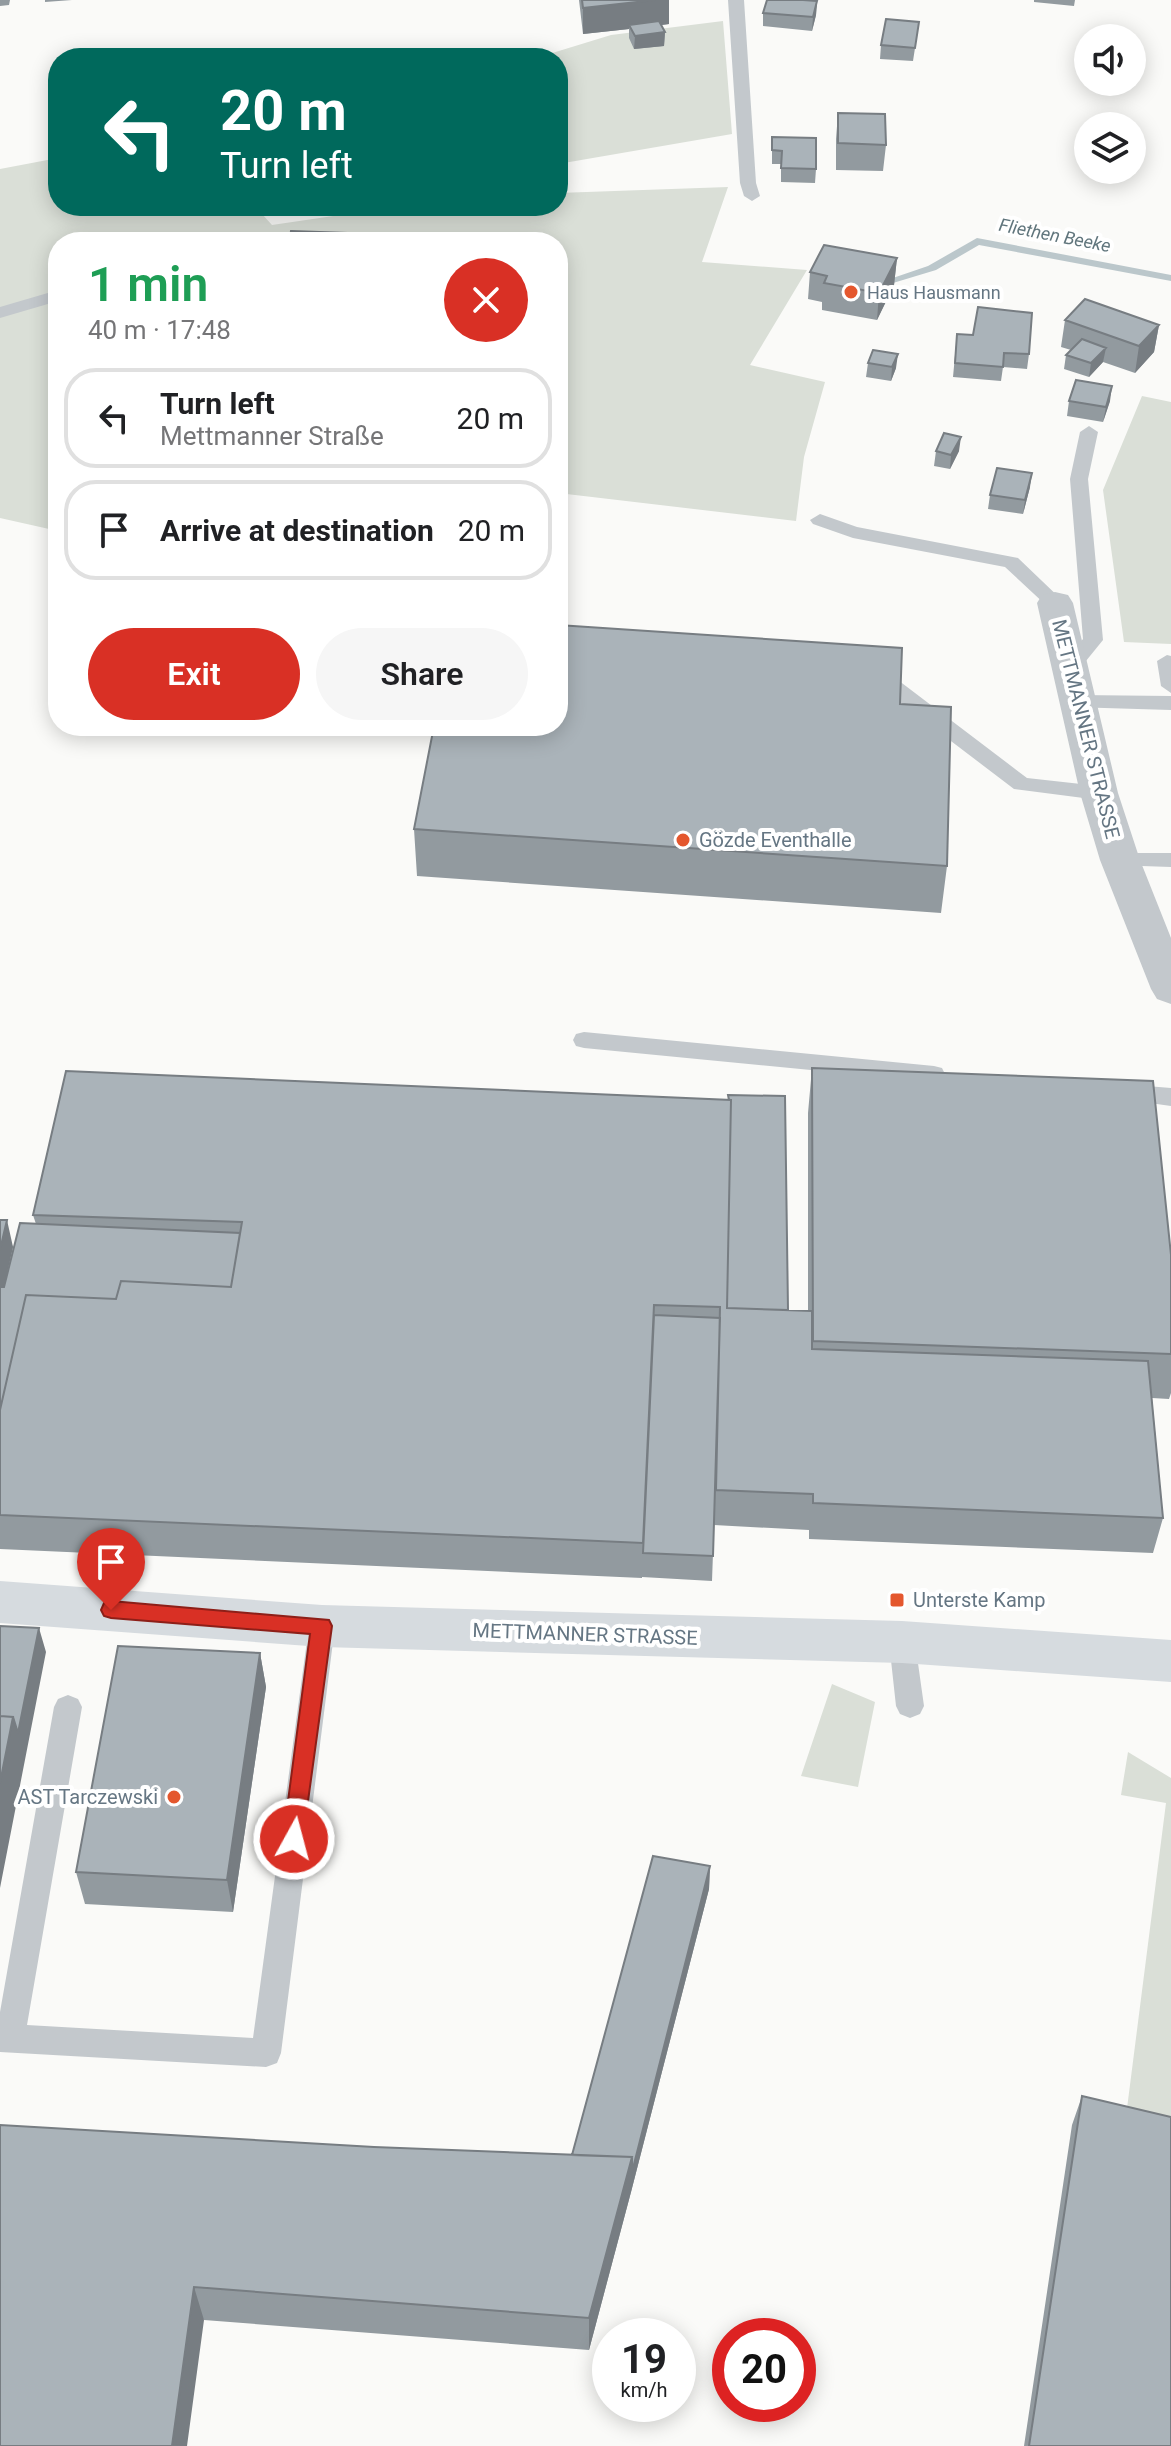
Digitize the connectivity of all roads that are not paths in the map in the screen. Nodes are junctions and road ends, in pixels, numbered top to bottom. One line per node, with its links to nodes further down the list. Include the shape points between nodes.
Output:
1 (736, 0): 2 (lane)
2 (752, 196)
3 (48, 298): 4 (lane)
4 (0, 313)
5 (1089, 432): 9 (lane, via 1079,479 1093,640)
6 (820, 520): 7 (lane, via 853,532 1011,562)
7 (1055, 603): 9 (street, METTMANNER STRASSE)
8 (856, 671): 11 (lane, via 883,679 1021,784)
9 (1074, 685): 10 (lane); 11 (street, METTMANNER STRASSE)
10 (1171, 703)
11 (1099, 793): 12 (street, METTMANNER STRASSE)
12 (1120, 860): 13 (lane); 14 (street, METTMANNER STRASSE)
13 (1171, 860)
14 (1171, 989)
15 (584, 1040): 16 (lane)
16 (949, 1076)
17 (1092, 1090): 18 (lane)
18 (1171, 1097)
19 (0, 1602): 20 (street, METTMANNER STRASSE)
20 (322, 1626): 21 (street, METTMANNER STRASSE); 25 (lane, via 266,2053)
21 (902, 1642): 22 (street, METTMANNER STRASSE); 23 (lane)
22 (1171, 1661)
23 (910, 1706)
24 (68, 1707): 25 (lane)
25 (5, 2038)

